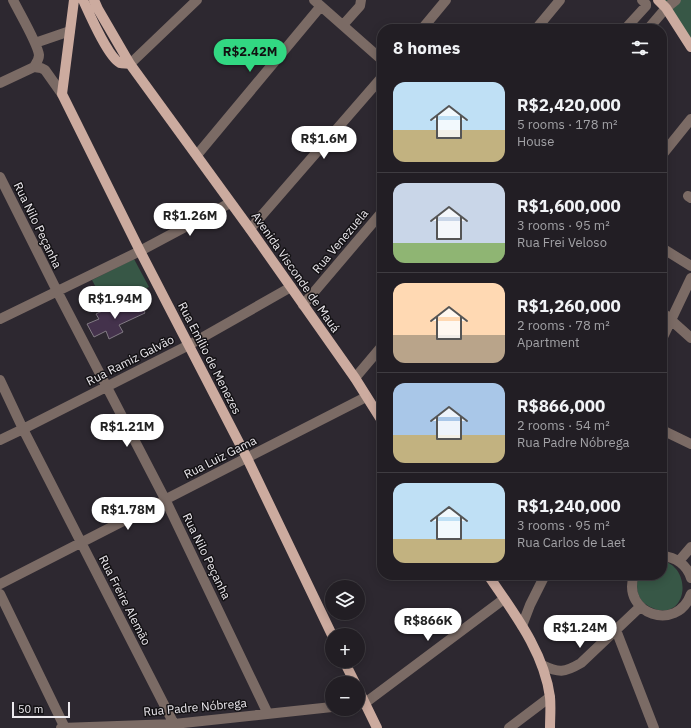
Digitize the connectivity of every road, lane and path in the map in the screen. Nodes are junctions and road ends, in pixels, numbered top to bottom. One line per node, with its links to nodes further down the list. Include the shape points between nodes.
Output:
1 (13, 0): 21 (street)
2 (74, 0): 20 (main road)
3 (83, 0): 24 (main road, via 95,29 115,58 120,63)
4 (94, 0): 24 (main road, Avenida Visconde de Mauá)
5 (196, 0): 24 (street)
6 (331, 0): 13 (street)
7 (360, 0): 19 (street, via 360,6)
8 (446, 0): 15 (street)
9 (560, 0): 16 (street)
10 (642, 0): 17 (street, via 646,6)
11 (658, 0): 14 (main road)
12 (676, 0): 14 (street)
13 (319, 5): 19 (street); 31 (street)
14 (666, 8): 18 (street); 22 (main road)
15 (426, 24)
16 (540, 24)
17 (630, 24)
18 (652, 24)
19 (342, 25): 23 (street)
20 (70, 31): 21 (street); 28 (main road)
21 (35, 43): 25 (street, via 39,55)
22 (691, 48)
23 (377, 56)
24 (130, 64): 31 (main road, Avenida Visconde de Mauá)
25 (34, 67): 26 (street); 28 (street, Rua Emílio de Menezes, via 45,70)
26 (0, 83)
27 (377, 83): 35 (street)
28 (62, 94): 36 (main road, Rua Emílio de Menezes)
29 (691, 119): 30 (street)
30 (667, 149)
31 (197, 155): 33 (main road, Avenida Visconde de Mauá)
32 (0, 177): 41 (street, Rua Nilo Peçanha)
33 (230, 203): 35 (main road, Avenida Visconde de Mauá); 36 (street)
34 (377, 218): 42 (street, Rua Venezuela)
35 (250, 229): 40 (main road, Avenida Visconde de Mauá)
36 (140, 251): 41 (street); 48 (main road, Rua Emílio de Menezes)
37 (667, 251): 38 (street)
38 (691, 266)
39 (691, 278): 45 (street)
40 (291, 287): 42 (main road, Avenida Visconde de Mauá); 48 (street, Rua Ramiz Galvão)
41 (57, 291): 44 (street); 52 (street, Rua Nilo Peçanha)
42 (303, 305): 50 (main road, Avenida Visconde de Mauá)
43 (667, 317): 45 (street)
44 (0, 319)
45 (671, 321): 46 (street); 47 (street)
46 (667, 329)
47 (691, 338)
48 (189, 345): 52 (street, Rua Ramiz Galvão); 59 (main road, Rua Emílio de Menezes)
49 (377, 352): 50 (street)
50 (354, 378): 53 (main road, Avenida Visconde de Mauá)
51 (0, 380): 55 (street, Rua Freire Alemão)
52 (107, 386): 55 (street, Rua Ramiz Galvão); 60 (street, Rua Nilo Peçanha)
53 (366, 397): 54 (main road, Avenida Visconde de Mauá); 59 (street, Rua Luiz Gama)
54 (377, 414)
55 (23, 429): 57 (street, Rua Ramiz Galvão); 61 (street, Rua Freire Alemão)
56 (667, 432): 58 (street)
57 (0, 440)
58 (691, 444)
59 (247, 458): 60 (street, Rua Luiz Gama); 76 (main road, Rua Emílio de Menezes)
60 (165, 499): 61 (street, Rua Luiz Gama); 83 (street, Rua Nilo Peçanha)
61 (82, 543): 69 (street, Rua Luiz Gama); 84 (street, Rua Freire Alemão)
62 (691, 547): 64 (street)
63 (667, 557): 64 (street)
64 (679, 561): 65 (street)
65 (691, 578)
66 (491, 580): 72 (main road)
67 (542, 580): 75 (street)
68 (632, 580): 74 (street, via 632,590)
69 (0, 584)
70 (0, 594): 86 (street)
71 (691, 594): 73 (street)
72 (504, 599): 75 (main road); 80 (street)
73 (689, 606): 74 (street, via 669,615 659,616)
74 (640, 607): 77 (street)
75 (522, 626): 78 (main road)
76 (329, 628)
77 (616, 630): 78 (street, via 570,670 561,672); 90 (street)
78 (542, 665): 79 (main road)
79 (550, 697): 88 (street); 89 (main road)
80 (365, 701)
81 (325, 708): 83 (street, Rua Padre Nóbrega)
82 (365, 710): 87 (main road)
83 (268, 714): 84 (street, Rua Padre Nóbrega)
84 (174, 724): 86 (street, Rua Padre Nóbrega)
85 (61, 728): 86 (street, Rua Padre Nóbrega)
86 (65, 728)
87 (377, 728)
88 (509, 728)
89 (550, 728)
90 (654, 728)

